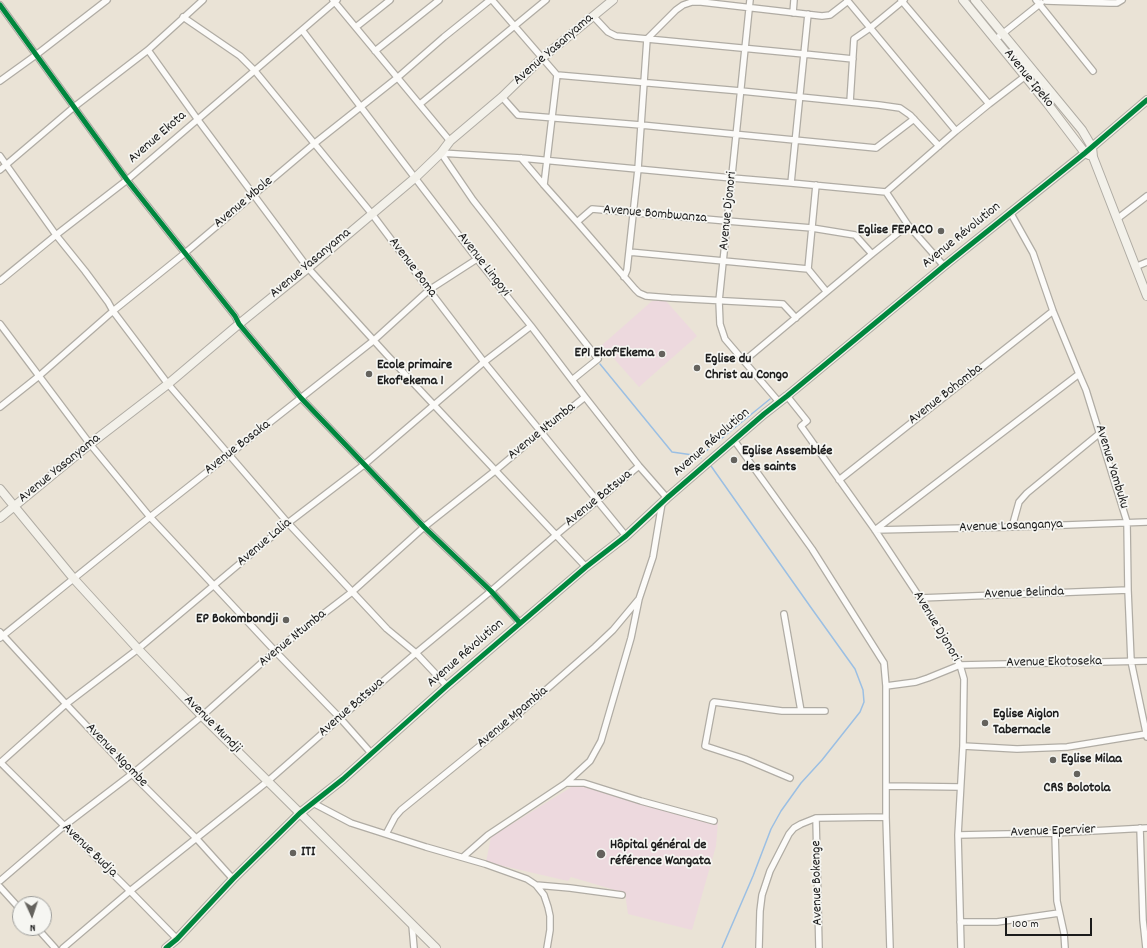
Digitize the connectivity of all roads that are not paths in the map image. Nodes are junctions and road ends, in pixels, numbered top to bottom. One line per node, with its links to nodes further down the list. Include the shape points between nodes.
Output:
1 (107, 0): 36 (street)
2 (203, 0): 24 (street)
3 (390, 0): 26 (street)
4 (439, 0): 34 (street)
5 (491, 0): 25 (street); 44 (street, Avenue Mbole)
6 (546, 0): 25 (street)
7 (613, 0): 23 (street, Avenue Yasanyama)
8 (750, 0): 20 (street, Avenue Djonori)
9 (794, 0): 21 (street)
10 (902, 0): 27 (street); 55 (street)
11 (963, 0): 31 (street, Avenue Ipeko)
12 (975, 0): 29 (street, Avenue Ipeko)
13 (1046, 0): 14 (street, via 1110,3); 18 (street)
14 (1122, 0)
15 (335, 1): 26 (street); 28 (street, Avenue Ekota)
16 (693, 1): 20 (street); 30 (street, via 676,10)
17 (847, 1): 22 (street, via 828,16); 27 (street)
18 (1038, 2): 29 (street); 41 (street)
19 (0, 5): 36 (street)
20 (749, 7): 21 (street); 32 (street, Avenue Djonori)
21 (793, 13): 22 (street)
22 (808, 14): 35 (street)
23 (593, 16): 30 (street, via 608,32 616,36); 37 (street, Avenue Yasanyama)
24 (183, 17): 33 (street); 40 (street, Avenue Boma, via 240,56)
25 (515, 26): 37 (street); 54 (street)
26 (356, 27): 34 (street)
27 (870, 28): 38 (street, via 854,40); 62 (street)
28 (302, 30): 40 (street, Avenue Ekota); 56 (street, Avenue Lingoyi)
29 (1003, 33): 31 (street); 39 (street, Avenue Ipeko)
30 (647, 39): 32 (street); 46 (street)
31 (996, 39): 43 (street, Avenue Ipeko)
32 (745, 48): 35 (street); 47 (street, Avenue Djonori)
33 (148, 50): 57 (street); 60 (street)
34 (375, 51): 44 (street)
35 (804, 54): 38 (street); 49 (street)
36 (36, 55): 45 (street); 57 (street)
37 (542, 58): 42 (street); 48 (street, Avenue Yasanyama)
38 (853, 59): 52 (street)
39 (1033, 70): 43 (street); 50 (street, Avenue Ipeko)
40 (255, 71): 60 (street, Avenue Ekota); 66 (street, Avenue Boma)
41 (1093, 71)
42 (557, 75): 46 (street); 58 (street)
43 (1025, 77): 53 (street, Avenue Ipeko); 55 (street)
44 (397, 78): 54 (street); 56 (street, Avenue Mbole)
45 (0, 81)
46 (645, 83): 47 (street); 61 (street)
47 (741, 91): 49 (street); 63 (street, Avenue Djonori)
48 (502, 97): 58 (street, via 518,115); 65 (street, Avenue Yasanyama)
49 (799, 97): 52 (street); 64 (street)
50 (1055, 97): 53 (street); 68 (street, Avenue Ipeko, via 1082,130)
51 (1147, 100): 68 (street, Avenue Révolution)
52 (850, 102): 59 (street, via 900,108)
53 (1047, 103): 69 (street, Avenue Ipeko)
54 (420, 104): 65 (street)
55 (989, 104): 62 (street)
56 (360, 106): 66 (street, Avenue Mbole); 78 (street, Avenue Lingoyi)
57 (74, 107): 75 (street); 80 (street)
58 (552, 117): 61 (street); 74 (street)
59 (914, 119): 64 (street, via 876,148); 67 (street)
60 (198, 120): 80 (street, Avenue Ekota); 85 (street)
61 (641, 125): 63 (street); 76 (street)
62 (956, 131): 67 (street)
63 (736, 134): 64 (street); 79 (street, Avenue Djonori)
64 (795, 140): 81 (street)
65 (450, 141): 70 (street, Avenue Yasanyama)
66 (314, 143): 85 (street, Avenue Mbole); 89 (street, Avenue Boma)
67 (939, 146): 84 (street)
68 (1092, 147): 69 (street, Avenue Révolution); 72 (street, Avenue Ipeko)
69 (1085, 153): 72 (street, Avenue Ipeko); 88 (street, Avenue Révolution)
70 (441, 154): 73 (street); 78 (street, Avenue Yasanyama); 123 (street, via 473,200 598,359)
71 (0, 156): 75 (street)
72 (1093, 157): 90 (street, Avenue Ipeko)
73 (521, 158): 74 (street); 83 (street)
74 (547, 161): 76 (street); 83 (street)
75 (7, 165): 77 (street); 95 (street)
76 (638, 169): 79 (street); 87 (street)
77 (0, 170)
78 (416, 177): 89 (street, Avenue Yasanyama); 99 (street, Avenue Lingoyi)
79 (732, 178): 81 (street); 91 (street, Avenue Djonori)
80 (127, 180): 95 (street, Avenue Ekota); 97 (street)
81 (791, 182): 82 (street)
82 (816, 185): 84 (street); 94 (street)
83 (544, 186): 92 (street)
84 (886, 192): 93 (street)
85 (254, 194): 97 (street, Avenue Mbole); 104 (street)
86 (1147, 196): 90 (street)
87 (634, 212): 91 (street, Avenue Bombwanza); 92 (street, Avenue Bombwanza, via 592,209); 96 (street)
88 (1010, 212): 102 (street, Avenue Révolution); 113 (street, Avenue Yambuku, via 1033,253)
89 (372, 214): 104 (street, Avenue Yasanyama); 108 (street, Avenue Boma)
90 (1117, 219): 103 (street, Avenue Ipeko)
91 (727, 221): 94 (street, Avenue Bombwanza); 100 (street, Avenue Djonori)
92 (577, 222): 106 (street)
93 (908, 225): 98 (street); 102 (street)
94 (812, 228): 98 (street, Avenue Bombwanza, via 855,235); 105 (street)
95 (56, 235): 107 (street, Avenue Ekota); 112 (street)
96 (629, 252): 100 (street); 106 (street)
97 (185, 253): 112 (street, Avenue Mbole); 116 (street)
98 (872, 254): 109 (street)
99 (477, 259): 108 (street, Avenue Bosaka); 117 (street, Avenue Lingoyi)
100 (724, 260): 105 (street); 111 (street, Avenue Djonori)
101 (1147, 262): 103 (street)
102 (944, 266): 125 (street, Avenue Révolution)
103 (1135, 267): 110 (street, Avenue Ipeko)
104 (308, 268): 116 (street, Avenue Yasanyama); 118 (street)
105 (808, 269): 109 (street)
106 (624, 277): 111 (street, via 639,293 646,296)
107 (0, 281)
108 (429, 290): 118 (street, Avenue Bosaka); 120 (street, Avenue Boma)
109 (826, 291): 114 (street)
110 (1147, 296)
111 (719, 301): 114 (street, via 783,304); 119 (street, Avenue Djonori, via 720,324 725,339)
112 (113, 311): 122 (street, Avenue Mbole); 124 (street)
113 (1053, 311): 121 (street, Avenue Yambuku); 139 (street, Avenue Bohomba)
114 (796, 318): 119 (street)
115 (0, 324): 122 (street)
116 (239, 324): 124 (street, Avenue Yasanyama); 127 (street)
117 (531, 326): 120 (street, Avenue Lalia); 123 (street, Avenue Lingoyi)
118 (373, 341): 127 (street, Avenue Bosaka); 130 (street)
119 (744, 361): 128 (street, Avenue Djonori)
120 (484, 362): 130 (street, Avenue Lalia); 131 (street, Avenue Boma)
121 (1079, 374): 132 (street, Avenue Yambuku); 151 (street)
122 (40, 376): 129 (street, Avenue Mbole); 134 (street)
123 (572, 380): 126 (street, Avenue Lingoyi)
124 (168, 384): 134 (street, Avenue Yasanyama); 135 (street)
125 (787, 396): 128 (street, Avenue Révolution); 139 (street, Avenue Djonori, via 807,421 801,426)
126 (585, 397): 131 (street, Avenue Ntumba); 137 (street, Avenue Lingoyi)
127 (301, 398): 135 (street, Avenue Bosaka); 136 (street)
128 (779, 402): 133 (street, Avenue Révolution)
129 (0, 406)
130 (434, 406): 136 (street, Avenue Lalia); 138 (street)
131 (541, 432): 138 (street, Avenue Ntumba); 142 (street, Avenue Boma)
132 (1100, 433): 146 (street, Avenue Yambuku); 150 (street, via 1027,493 1019,502)
133 (734, 440): 141 (street, Avenue Révolution); 172 (street, via 812,549 884,663)
134 (90, 444): 143 (street, Avenue Yasanyama); 144 (street)
135 (229, 455): 144 (street, Avenue Bosaka); 148 (street)
136 (365, 464): 148 (street, Avenue Lalia); 149 (street)
137 (639, 466): 141 (street, Avenue Lingoyi); 142 (street, Avenue Batswa)
138 (496, 470): 149 (street, Avenue Ntumba); 152 (street)
139 (839, 480): 151 (street, Avenue Djonori)
140 (0, 489): 143 (street, Avenue Mundji)
141 (664, 500): 153 (street, Avenue Révolution); 161 (street, via 653,556)
142 (597, 501): 152 (street, Avenue Batswa); 153 (street, Avenue Boma)
143 (13, 506): 145 (street, Avenue Yasanyama); 155 (street, Avenue Mundji)
144 (150, 517): 155 (street, Avenue Bosaka); 156 (street)
145 (0, 518)
146 (1128, 522): 147 (street, Avenue Losanganya); 150 (street, Avenue Losanganya); 157 (street, Avenue Yambuku)
147 (1147, 522)
148 (288, 523): 156 (street, Avenue Lalia); 159 (street)
149 (424, 526): 158 (street); 159 (street, Avenue Ntumba)
150 (1012, 527): 151 (street, Avenue Losanganya)
151 (875, 530): 160 (street, Avenue Djonori)
152 (556, 535): 154 (street); 158 (street, Avenue Batswa)
153 (626, 536): 154 (street, Avenue Révolution)
154 (586, 567): 163 (street, Avenue Révolution)
155 (74, 579): 164 (street, Avenue Bosaka); 165 (street, Avenue Mundji)
156 (214, 586): 165 (street, Avenue Lalia); 166 (street)
157 (1128, 590): 160 (street, Avenue Belinda); 168 (street, Avenue Yambuku)
158 (491, 591): 163 (street); 167 (street, Avenue Batswa)
159 (352, 592): 166 (street, Avenue Ntumba); 167 (street, via 387,629)
160 (920, 598): 170 (street, Avenue Djonori)
161 (639, 599): 185 (street, via 631,638 601,741 590,761); 197 (street, Avenue Mpambia, via 590,652 401,810)
162 (784, 614): 174 (street)
163 (520, 622): 171 (street, Avenue Révolution)
164 (1, 635): 173 (street, Avenue Ngombe)
165 (138, 649): 173 (street, Avenue Lalia); 176 (street, Avenue Mundji)
166 (275, 651): 176 (street, Avenue Ntumba); 177 (street)
167 (416, 653): 171 (street); 177 (street, Avenue Batswa)
168 (1131, 661): 169 (street, Avenue Ekotoseka); 170 (street, Avenue Ekotoseka); 178 (street, Avenue Yambuku)
169 (1147, 661)
170 (960, 665): 172 (street, via 916,682); 179 (street, Avenue Djonori, via 964,679)
171 (447, 686): 180 (street, Avenue Révolution)
172 (886, 686): 186 (street)
173 (66, 704): 181 (street, Avenue Lalia); 182 (street, Avenue Ngombe)
174 (801, 711): 175 (street); 183 (street, via 713,702 705,746)
175 (825, 711)
176 (202, 716): 182 (street, Avenue Ntumba); 184 (street, Avenue Mundji)
177 (340, 718): 180 (street); 184 (street, Avenue Batswa)
178 (1146, 736): 179 (street, via 1067,746)
179 (963, 746): 187 (street, Avenue Djonori)
180 (371, 753): 188 (street, Avenue Révolution)
181 (0, 762): 193 (street, Avenue Budja)
182 (132, 774): 193 (street, Avenue Ntumba); 199 (street, Avenue Ngombe)
183 (790, 778)
184 (268, 781): 189 (street, Avenue Mundji); 199 (street, Avenue Batswa)
185 (566, 783): 192 (street, via 584,783); 200 (street, via 488,835)
186 (887, 786): 187 (street); 190 (street)
187 (960, 787): 198 (street, Avenue Djonori)
188 (313, 803): 189 (street, Avenue Révolution); 197 (street, via 351,823)
189 (300, 813): 201 (street, Avenue Révolution); 211 (street, Avenue Mundji)
190 (886, 817): 191 (street); 222 (street)
191 (816, 818): 220 (street, via 794,828 770,871 760,906); 221 (street, Avenue Bokenge)
192 (714, 821)
193 (64, 826): 202 (street, Avenue Ntumba); 205 (street, Avenue Budja)
194 (1140, 828): 195 (street, Avenue Epervier); 196 (street, Avenue Epervier); 209 (street)
195 (1147, 828)
196 (1055, 833): 198 (street, Avenue Epervier); 208 (street, via 1056,901)
197 (386, 834): 200 (street)
198 (958, 835): 210 (street, Avenue Djonori)
199 (196, 838): 201 (street, Avenue Ngombe); 205 (street, Avenue Batswa)
200 (463, 857): 203 (street, via 527,879)
201 (234, 879): 213 (street, Avenue Révolution)
202 (0, 881)
203 (536, 885): 206 (street); 219 (street, via 544,895 550,916)
204 (0, 887): 207 (street)
205 (130, 891): 213 (street, Avenue Budja); 215 (street, Avenue Batswa)
206 (622, 895)
207 (12, 900)
208 (1059, 913): 210 (street, via 997,922); 224 (street)
209 (1145, 920): 225 (street)
210 (960, 922): 223 (street, Avenue Djonori)
211 (412, 925): 217 (street); 218 (street, Avenue Mundji)
212 (44, 936): 214 (street)
213 (177, 939): 216 (street, Avenue Révolution)
214 (55, 948)
215 (63, 948)
216 (166, 948)
217 (414, 948)
218 (436, 948)
219 (547, 948)
220 (759, 948)
221 (820, 948)
222 (890, 948)
223 (961, 948)
224 (1065, 948)
225 (1146, 948)

